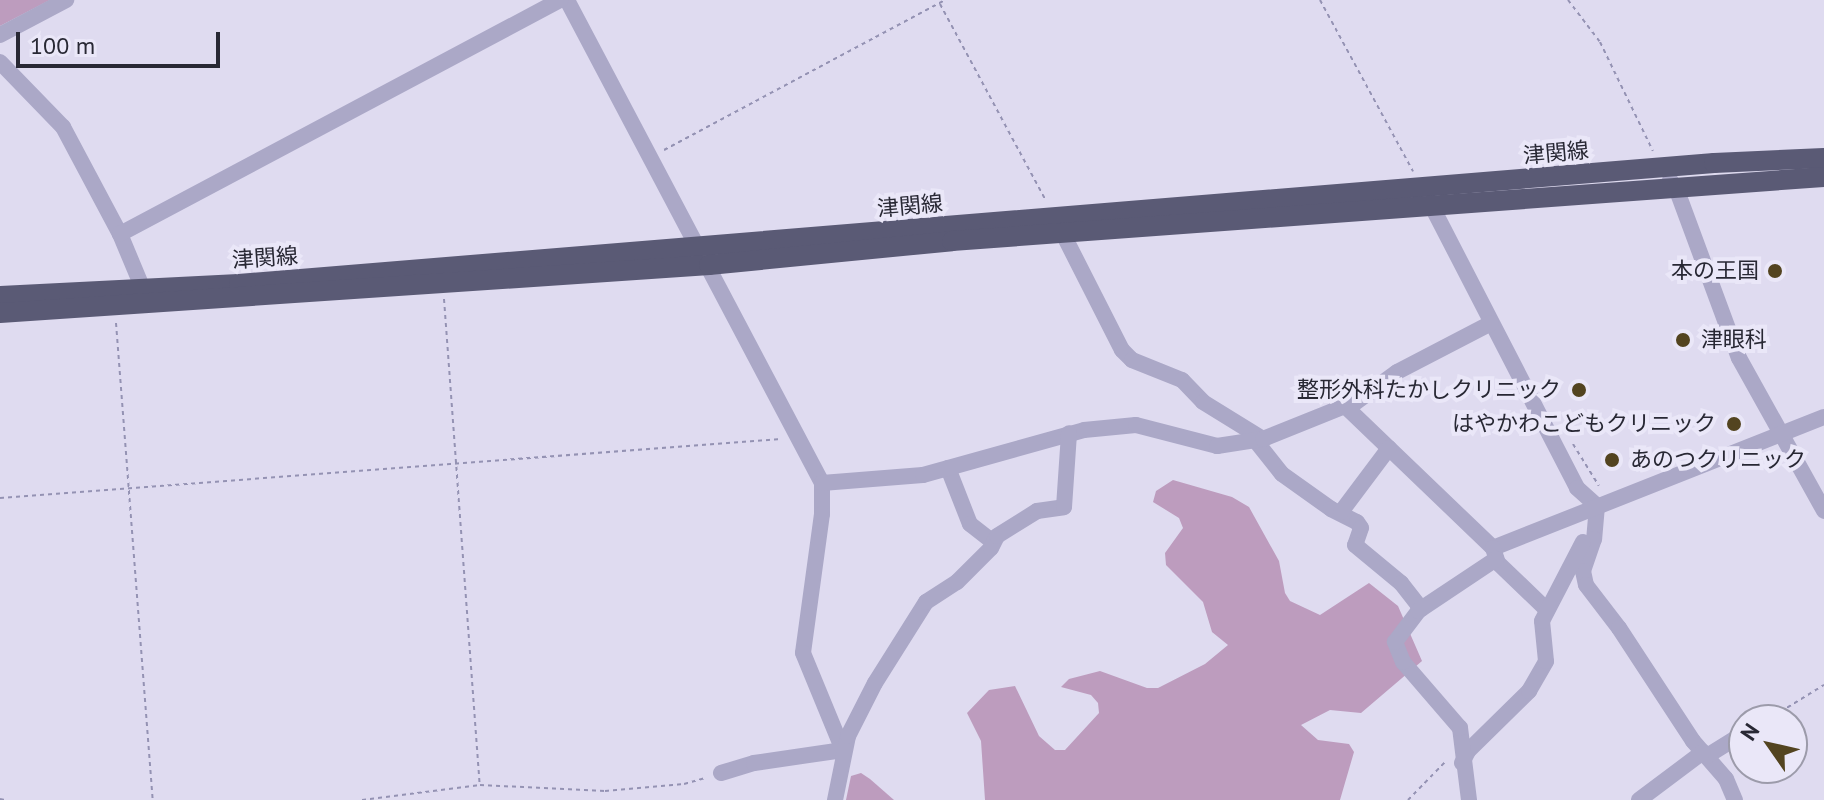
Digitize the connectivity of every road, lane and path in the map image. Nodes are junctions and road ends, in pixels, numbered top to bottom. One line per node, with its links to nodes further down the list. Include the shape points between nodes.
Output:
1 (66, 0): 8 (street)
2 (561, 0): 17 (street)
3 (567, 0): 10 (street)
4 (945, 0): 7 (path)
5 (1320, 0): 15 (path)
6 (1568, 0): 12 (path, via 1600,42)
7 (940, 2): 10 (path); 16 (path)
8 (0, 35)
9 (0, 62): 17 (street, via 63,127)
10 (650, 157): 18 (street)
11 (1824, 158): 12 (main road, 津関線)
12 (1660, 167): 14 (street); 15 (main road, 津関線)
13 (1824, 177): 14 (main road, 津関線)
14 (1676, 188): 15 (main road, 津関線); 28 (street, via 1739,358)
15 (1427, 198): 16 (main road, 津関線); 24 (street)
16 (1059, 227): 18 (main road, 津関線, via 952,241); 30 (street, via 1122,350 1132,360 1182,380 1203,402)
17 (120, 234): 20 (street)
18 (704, 256): 19 (main road, 津関線); 20 (main road, 津関線); 29 (street)
19 (443, 282): 22 (main road, 津関線); 32 (path)
20 (143, 289): 21 (main road, 津関線)
21 (0, 296)
22 (115, 308): 23 (main road, 津関線); 35 (path)
23 (0, 313)
24 (1491, 323): 25 (street, via 1397,372); 37 (street, via 1577,488)
25 (1348, 408): 30 (street); 31 (street)
26 (1824, 417): 28 (street)
27 (1069, 433): 30 (street, via 1136,425 1217,446); 33 (street); 40 (street, via 1064,507 1037,511)
28 (1781, 435): 37 (street); 38 (street)
29 (797, 438): 32 (path); 34 (street)
30 (1259, 439): 39 (street, via 1282,474)
31 (1389, 448): 39 (street); 41 (street)
32 (456, 462): 35 (path); 51 (path)
33 (948, 468): 34 (street); 40 (street, via 970,524)
34 (822, 483): 47 (street, via 803,653)
35 (128, 489): 36 (path); 54 (path)
36 (0, 498)
37 (1597, 506): 41 (street); 43 (street, via 1576,558); 48 (street, via 1594,539 1583,571 1586,585)
38 (1824, 511)
39 (1341, 512): 42 (street, via 1360,526 1355,545 1401,583)
40 (992, 541): 47 (street, via 957,582 926,602 875,683)
41 (1494, 553): 42 (street); 43 (street)
42 (1421, 609): 49 (street, via 1401,631 1396,646 1403,662 1456,721)
43 (1546, 609): 49 (street, via 1546,661 1529,691)
44 (1824, 685): 45 (path)
45 (1793, 704)
46 (1728, 742): 48 (street)
47 (843, 750): 50 (street); 56 (street)
48 (1705, 754): 59 (street); 60 (street)
49 (1461, 756): 57 (path); 58 (street)
50 (721, 773): 51 (path, via 684,784 605,791)
51 (480, 785): 55 (path)
52 (0, 799): 53 (path)
53 (5, 800)
54 (153, 800)
55 (362, 800)
56 (835, 800)
57 (1408, 800)
58 (1469, 800)
59 (1639, 800)
60 (1735, 800)

